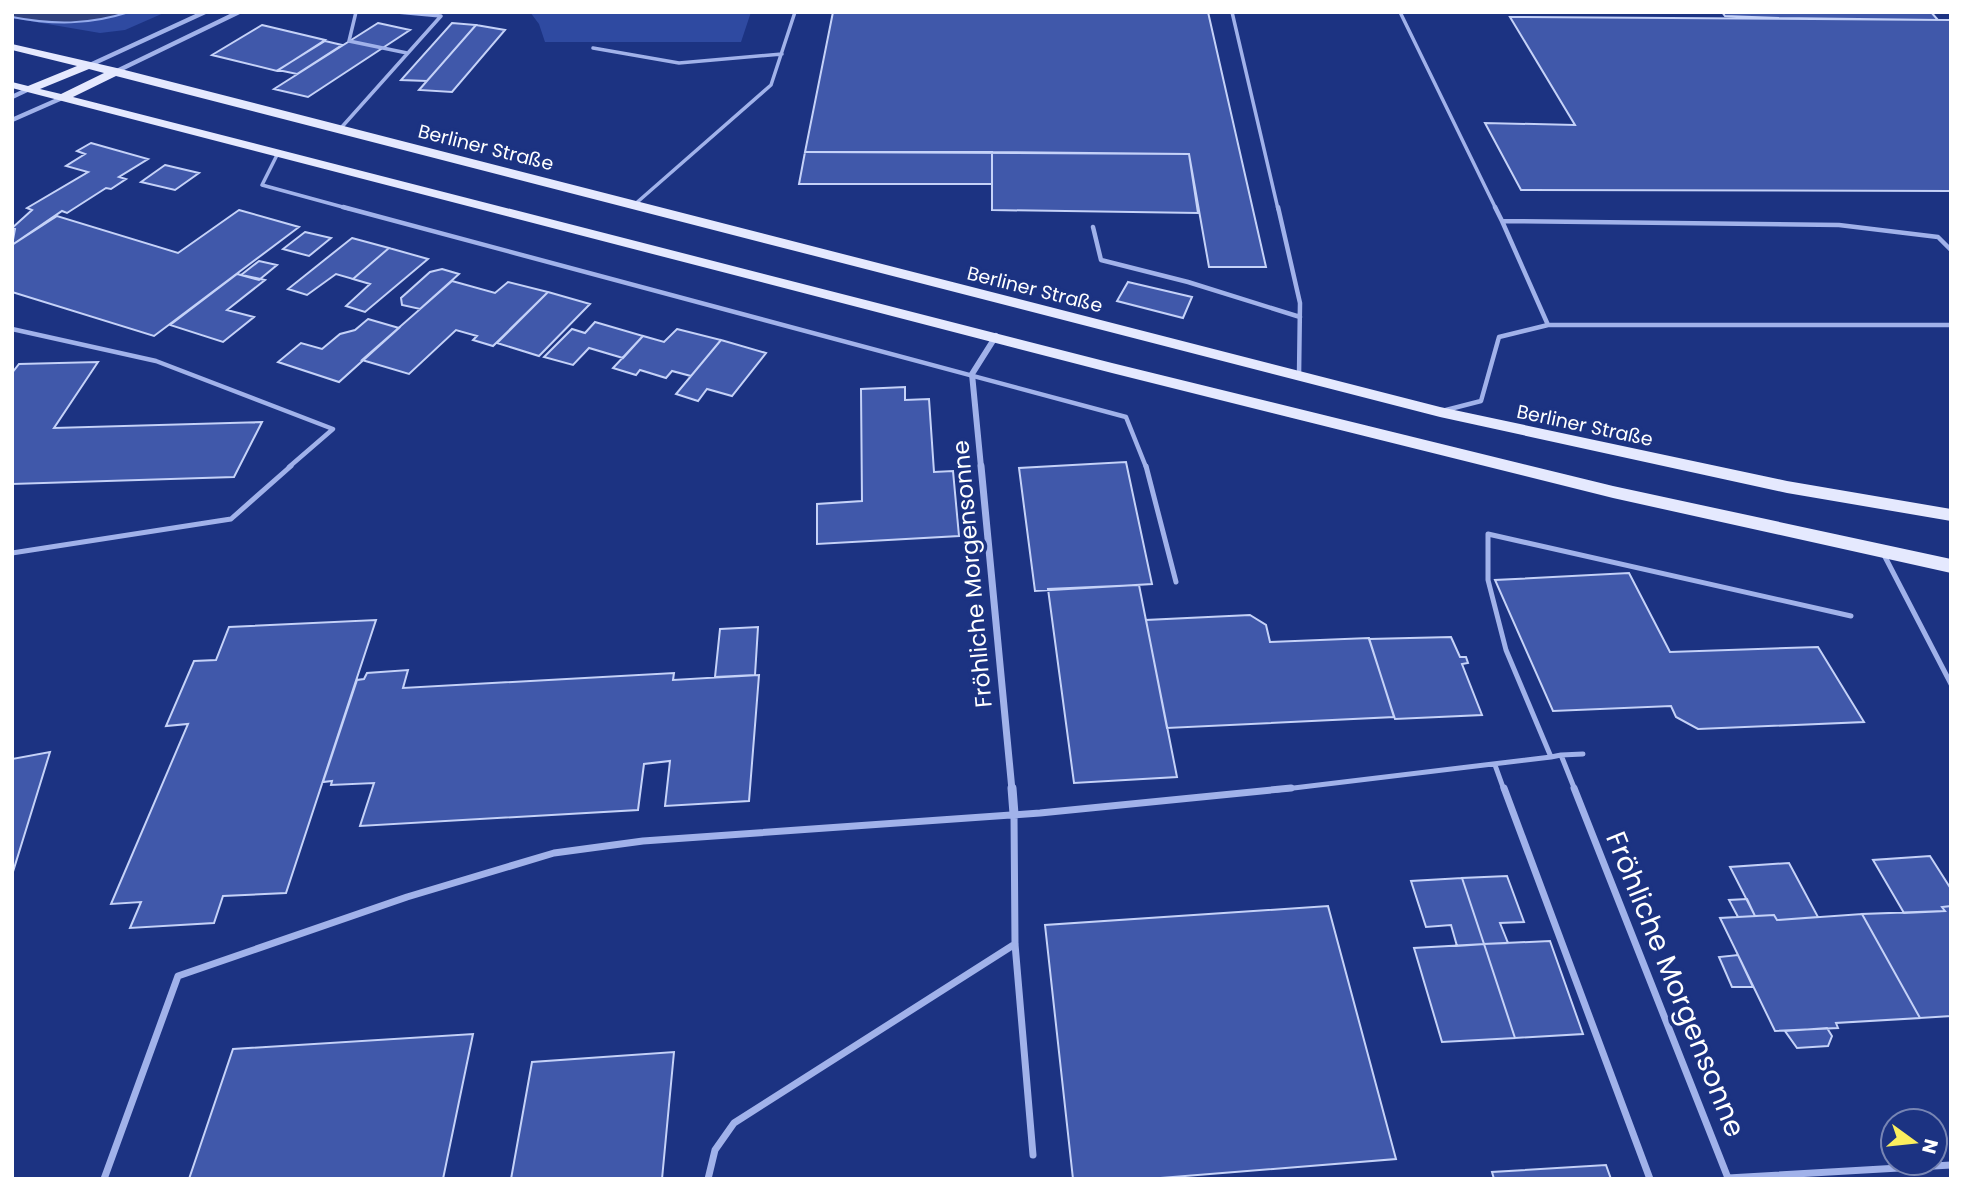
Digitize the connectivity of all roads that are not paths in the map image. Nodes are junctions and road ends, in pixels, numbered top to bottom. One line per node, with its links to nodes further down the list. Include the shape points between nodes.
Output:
1 (205, 12): 12 (street)
2 (239, 12): 13 (street)
3 (356, 12): 10 (lane, via 349,41)
4 (397, 12): 10 (lane, via 441,16)
5 (795, 12): 11 (lane)
6 (1232, 12): 25 (lane)
7 (1400, 12): 22 (lane)
8 (12, 47): 12 (main road, Berliner Straße)
9 (593, 47): 11 (lane, via 679,62)
10 (407, 53): 19 (lane)
11 (782, 54): 21 (lane, via 771,85)
12 (89, 65): 13 (main road, Berliner Straße); 15 (main road)
13 (117, 71): 17 (main road); 19 (main road, Berliner Straße)
14 (12, 85): 15 (main road)
15 (29, 89): 16 (street); 17 (main road)
16 (12, 97)
17 (62, 98): 18 (street); 20 (main road)
18 (12, 120)
19 (340, 129): 21 (main road, Berliner Straße)
20 (278, 152): 29 (main road); 30 (lane, via 262,185)
21 (634, 205): 31 (main road, Berliner Straße)
22 (1503, 221): 24 (lane, via 1839,225 1938,237); 26 (lane)
23 (1093, 227): 25 (lane, via 1101,260)
24 (1951, 250)
25 (1300, 317): 31 (lane)
26 (1548, 324): 27 (lane); 32 (lane, via 1499,337 1481,401)
27 (1951, 325)
28 (12, 329): 35 (lane, via 156,361 332,429 231,519)
29 (996, 336): 30 (street); 34 (main road, via 1613,492)
30 (972, 374): 37 (lane, via 1126,417 1142,451); 44 (street, Fröhliche Morgensonne)
31 (1299, 376): 32 (main road, Berliner Straße)
32 (1440, 412): 33 (main road, Berliner Straße, via 1787,487)
33 (1951, 515)
34 (1882, 551): 36 (main road); 39 (lane)
35 (12, 553)
36 (1951, 566)
37 (1176, 582)
38 (1851, 616): 42 (lane, via 1488,534 1488,580 1506,650)
39 (1951, 684)
40 (1583, 754): 41 (lane)
41 (1561, 755): 42 (lane); 47 (lane, Fröhliche Morgensonne, via 1728,1178)
42 (1551, 757): 43 (lane)
43 (1495, 765): 44 (lane); 50 (lane)
44 (1014, 814): 45 (lane, Fröhliche Morgensonne); 48 (lane, via 643,841 554,853 407,897 178,976)
45 (1015, 944): 46 (lane, Fröhliche Morgensonne); 49 (lane, via 734,1123 715,1150)
46 (1033, 1155)
47 (1951, 1165)
48 (104, 1179)
49 (708, 1179)
50 (1650, 1179)

